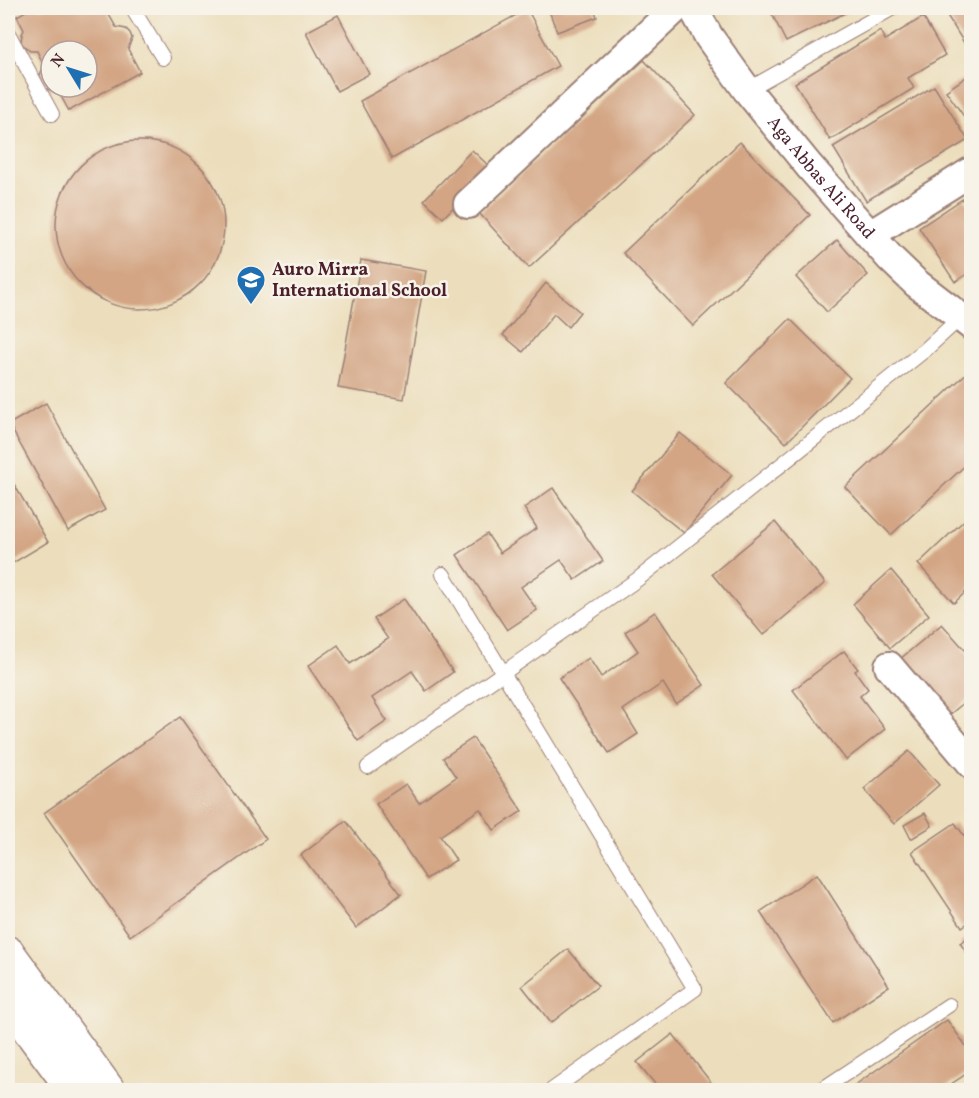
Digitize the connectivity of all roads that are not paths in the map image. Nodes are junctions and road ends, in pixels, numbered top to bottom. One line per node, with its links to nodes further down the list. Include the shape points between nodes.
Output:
1 (132, 8): 6 (lane)
2 (676, 8): 10 (street)
3 (693, 8): 7 (street, Aga Abbas Ali Road)
4 (893, 8): 7 (lane)
5 (8, 33): 8 (lane)
6 (163, 58)
7 (747, 90): 11 (street, Aga Abbas Ali Road)
8 (52, 114)
9 (972, 171): 11 (street)
10 (468, 204)
11 (870, 235): 12 (street, Aga Abbas Ali Road, via 908,275)
12 (966, 322): 15 (lane, via 638,579)
13 (443, 574): 15 (lane)
14 (890, 666): 16 (street)
15 (503, 672): 17 (lane); 23 (lane, via 695,988)
16 (972, 764)
17 (368, 766)
18 (8, 954): 22 (main road)
19 (8, 1001): 21 (main road)
20 (949, 1005): 24 (lane)
21 (75, 1090)
22 (108, 1090)
23 (552, 1090)
24 (821, 1090)

